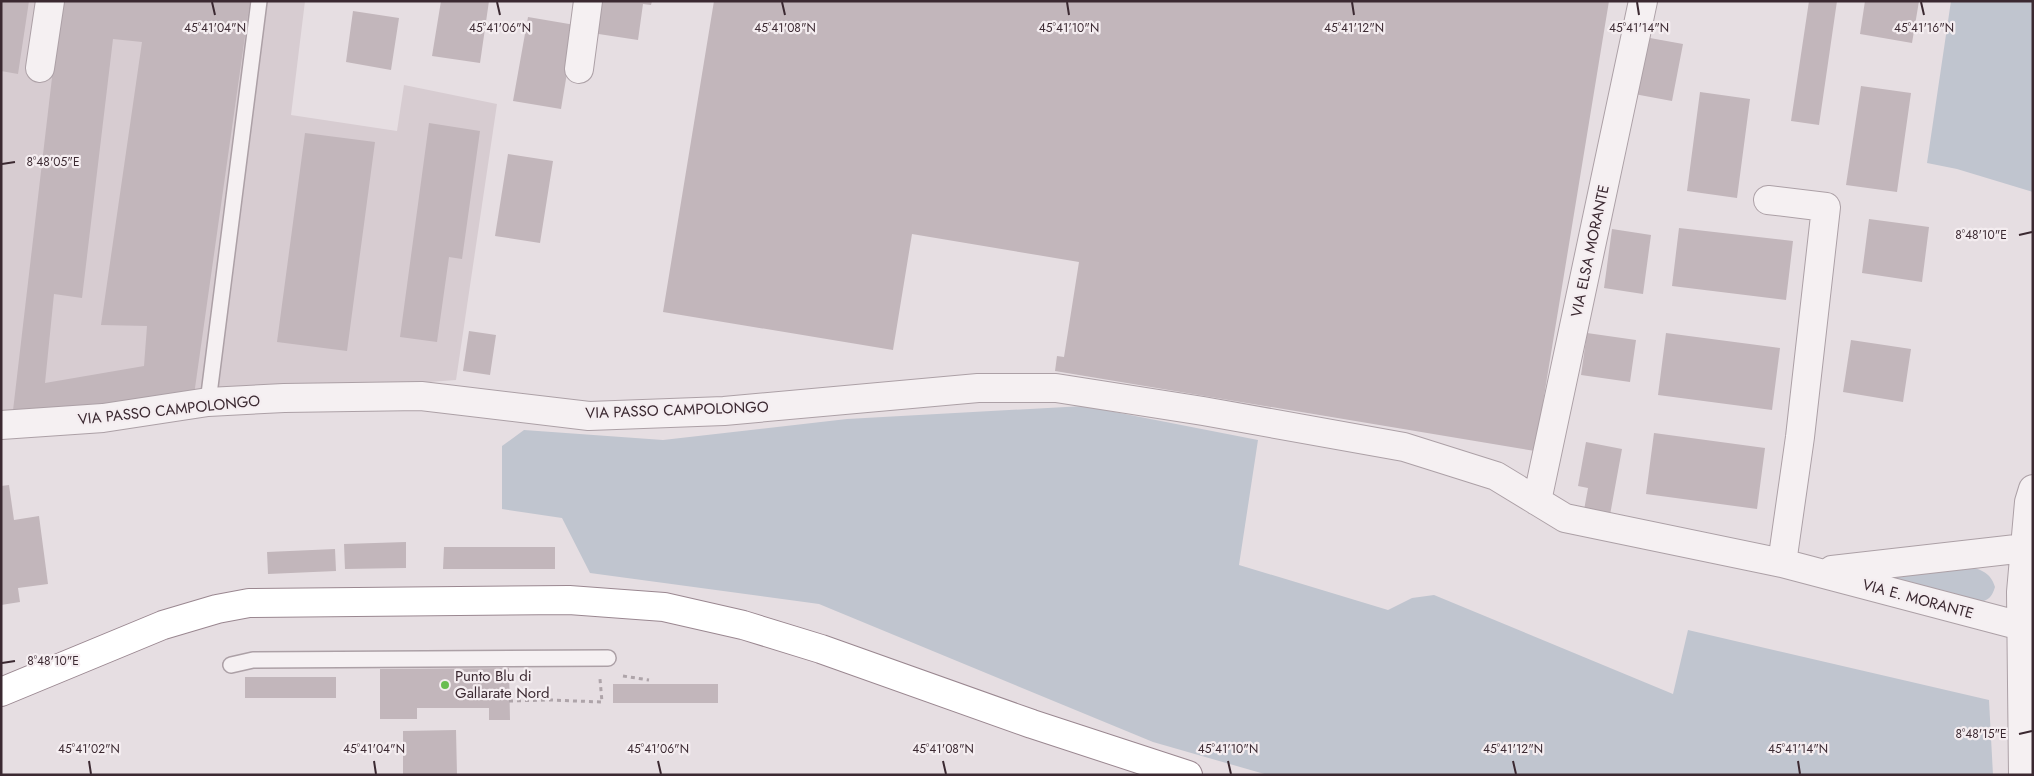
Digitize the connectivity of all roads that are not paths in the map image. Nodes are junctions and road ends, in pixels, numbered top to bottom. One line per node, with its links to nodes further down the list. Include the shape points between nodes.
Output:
1 (50, 1): 5 (street)
2 (259, 1): 8 (lane)
3 (588, 1): 6 (street)
4 (1643, 1): 11 (street, VIA ELSA MORANTE)
5 (40, 68)
6 (579, 69)
7 (1768, 200): 13 (street, via 1826,207)
8 (208, 402): 9 (street, VIA PASSO CAMPOLONGO, via 103,418); 11 (street, VIA PASSO CAMPOLONGO, via 421,396 589,416 724,411 978,388 1056,388 1404,447 1496,476)
9 (1, 425)
10 (2033, 489): 12 (street)
11 (1537, 501): 13 (street, via 1565,518)
12 (2025, 548): 14 (street); 15 (street)
13 (1782, 563): 14 (street)
14 (1815, 572): 16 (street, VIA E. MORANTE)
15 (2027, 595): 16 (street)
16 (2021, 626): 20 (street)
17 (608, 658): 18 (lane, via 253,660)
18 (231, 665)
19 (1, 692): 21 (highway, via 163,625 249,603 579,600 664,607 743,625)
20 (2023, 772)
21 (1188, 775)

